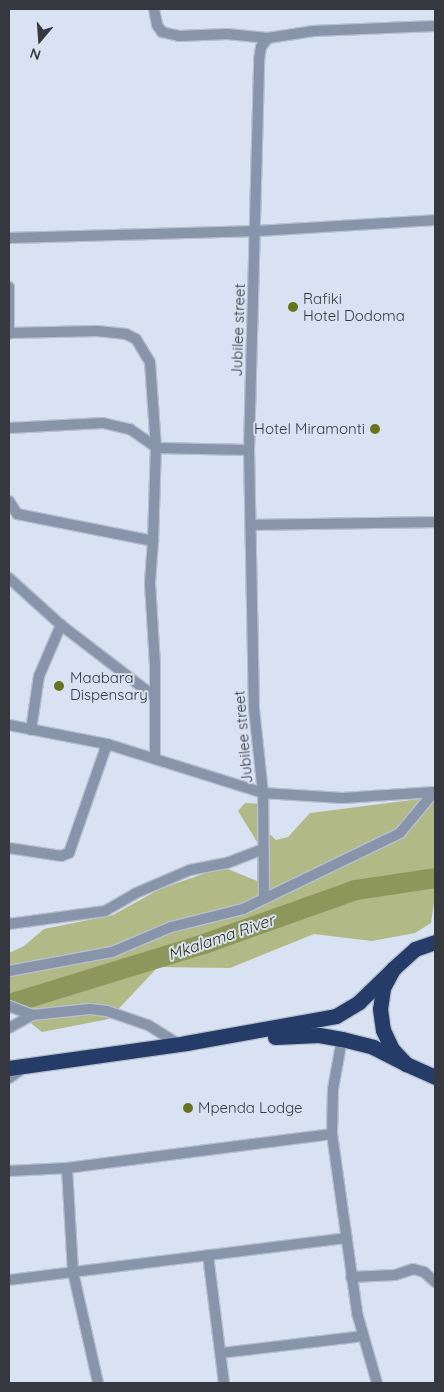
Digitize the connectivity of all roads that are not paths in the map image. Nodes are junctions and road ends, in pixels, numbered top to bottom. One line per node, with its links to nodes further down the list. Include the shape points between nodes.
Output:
1 (154, 9): 3 (street, via 157,25 169,35)
2 (435, 26): 3 (street, via 313,31)
3 (268, 38): 5 (street, Jubilee street, via 261,48 259,60)
4 (435, 220): 5 (street)
5 (257, 231): 6 (street); 11 (street, Jubilee street)
6 (9, 238)
7 (9, 286): 8 (street)
8 (9, 333): 10 (street, via 97,332 136,338 150,362)
9 (9, 428): 10 (street, via 109,424 130,429)
10 (156, 448): 11 (street); 16 (street)
11 (249, 450): 15 (street, Jubilee street)
12 (9, 501): 13 (street)
13 (13, 514): 16 (street)
14 (435, 522): 15 (street)
15 (251, 525): 25 (street, Jubilee street, via 254,708)
16 (153, 542): 19 (street, via 150,583)
17 (9, 578): 18 (street)
18 (61, 625): 19 (street); 21 (street, via 39,676)
19 (155, 697): 23 (street)
20 (9, 726): 21 (street)
21 (31, 730): 22 (street)
22 (107, 744): 23 (street); 26 (street, via 69,853 61,856)
23 (155, 759): 25 (street)
24 (435, 792): 25 (street, via 342,798); 28 (street, via 400,833)
25 (264, 793): 27 (street, Jubilee street)
26 (9, 848)
27 (263, 849): 28 (street, Jubilee street); 29 (street, via 227,863 190,870 136,893 105,911)
28 (264, 899): 32 (street, via 243,909 171,927 112,952)
29 (9, 924)
30 (435, 942): 31 (highway, via 415,949)
31 (393, 969): 37 (highway, via 359,1002 336,1016); 38 (highway, via 383,988 380,1009 383,1030 392,1049)
32 (9, 972)
33 (9, 1006): 34 (street)
34 (32, 1015): 35 (street); 37 (street, via 90,1009 107,1012 148,1025)
35 (9, 1028)
36 (342, 1038): 37 (highway, via 319,1035); 38 (highway, via 373,1047); 43 (street, via 333,1089)
37 (182, 1043): 39 (highway)
38 (406, 1064): 42 (highway)
39 (27, 1066): 40 (highway); 41 (street)
40 (9, 1068)
41 (9, 1078)
42 (435, 1078)
43 (332, 1134): 44 (street); 46 (street)
44 (67, 1168): 45 (street); 48 (street)
45 (9, 1171)
46 (346, 1238): 47 (street); 49 (street)
47 (208, 1255): 48 (street); 53 (street)
48 (72, 1272): 50 (street); 54 (street)
49 (351, 1277): 51 (street, via 395,1276 413,1269 424,1272); 52 (street)
50 (9, 1280)
51 (435, 1282)
52 (363, 1336): 53 (street); 56 (street)
53 (220, 1354): 55 (street)
54 (98, 1383)
55 (224, 1383)
56 (377, 1383)

